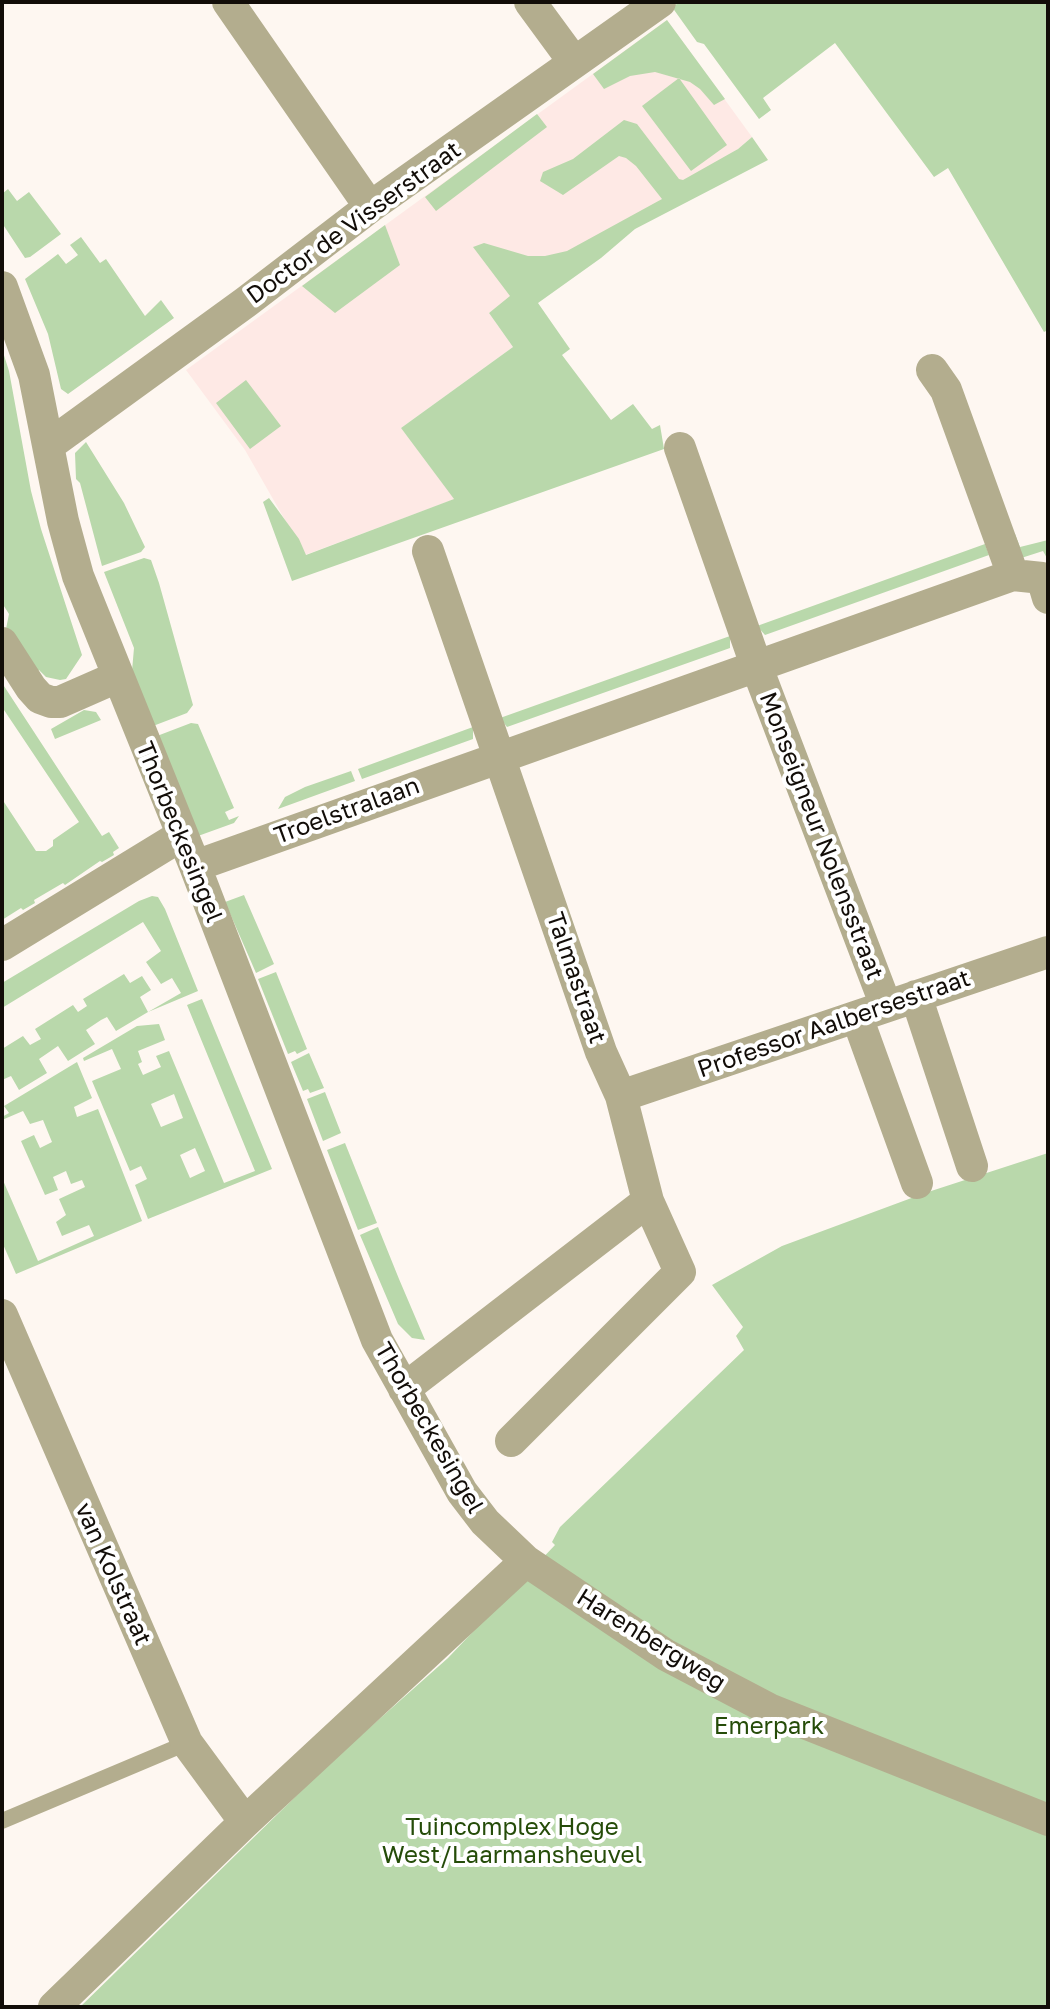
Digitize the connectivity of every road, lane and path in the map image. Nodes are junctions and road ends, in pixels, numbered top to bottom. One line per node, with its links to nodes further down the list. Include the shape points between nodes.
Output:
1 (228, 2): 5 (street)
2 (530, 2): 4 (street)
3 (660, 2): 4 (street, Doctor de Visserstraat)
4 (574, 62): 5 (street, Doctor de Visserstraat)
5 (370, 207): 8 (street, Doctor de Visserstraat)
6 (2, 287): 8 (street, Thorbeckesingel, via 34,375)
7 (932, 370): 11 (street, via 946,390)
8 (49, 445): 15 (street, Thorbeckesingel, via 78,576)
9 (680, 448): 14 (street)
10 (428, 551): 16 (street)
11 (1013, 575): 12 (street, via 1042,578); 14 (street, Troelstralaan)
12 (1048, 598)
13 (2, 643): 15 (street, via 31,688 51,702)
14 (756, 665): 16 (street, Troelstralaan); 21 (street, Monseigneur Nolensstraat)
15 (117, 677): 17 (street, Thorbeckesingel)
16 (499, 756): 18 (street, Troelstralaan); 22 (street, Talmastraat)
17 (182, 835): 18 (street, Thorbeckesingel); 19 (street)
18 (195, 866): 27 (street, Thorbeckesingel, via 375,1337)
19 (2, 945)
20 (1048, 952): 21 (street, Professor Aalbersestraat)
21 (886, 1006): 22 (street, Professor Aalbersestraat); 23 (street, Monseigneur Nolensstraat); 24 (street, Monseigneur Nolensstraat)
22 (621, 1096): 25 (street, Talmastraat)
23 (972, 1166)
24 (917, 1183)
25 (648, 1201): 27 (street); 28 (street, Talmastraat, via 680,1272)
26 (2, 1315): 30 (street, van Kolstraat)
27 (404, 1389): 29 (street, Thorbeckesingel, via 462,1492)
28 (511, 1441)
29 (526, 1561): 31 (street, Harenbergweg, via 716,1683); 33 (street)
30 (187, 1743): 32 (lane); 33 (street, van Kolstraat)
31 (1048, 1820)
32 (2, 1821)
33 (245, 1822): 34 (street)
34 (54, 2007)

